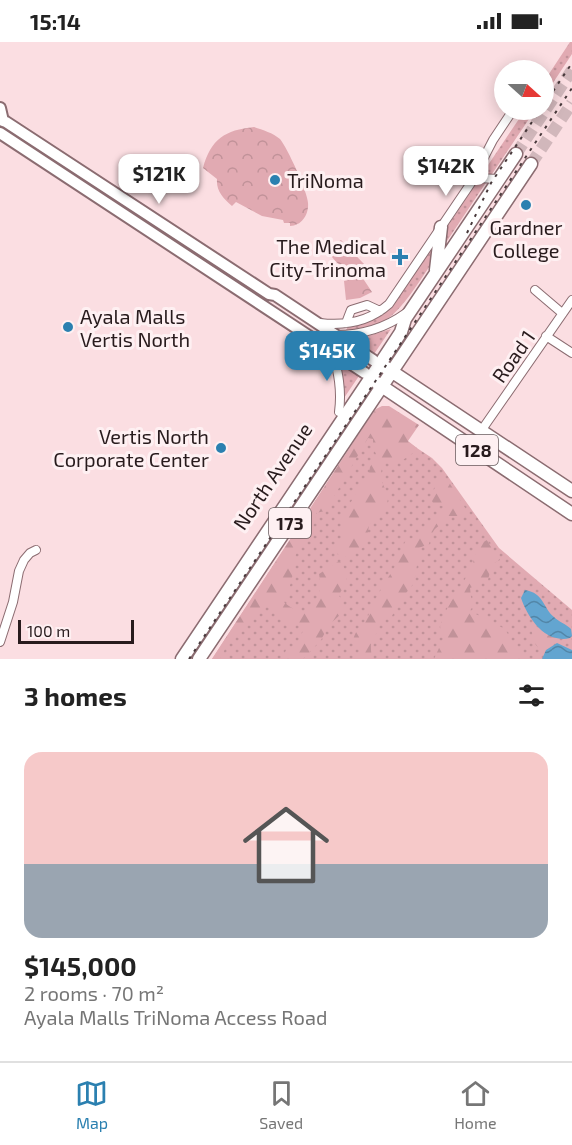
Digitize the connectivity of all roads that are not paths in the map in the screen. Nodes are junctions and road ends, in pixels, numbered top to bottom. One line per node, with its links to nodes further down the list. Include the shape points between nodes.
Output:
1 (0, 108): 16 (street, via 3,121)
2 (506, 120): 7 (street)
3 (0, 133): 21 (street)
4 (439, 151): 7 (street)
5 (516, 154): 8 (main road, North Avenue / 173)
6 (531, 164): 25 (main road, North Avenue / 173)
7 (474, 178): 8 (street); 9 (street)
8 (499, 179): 10 (main road, North Avenue / 173)
9 (441, 227): 10 (main road); 14 (street, via 394,297)
10 (436, 273): 13 (main road, North Avenue / 173)
11 (535, 290): 15 (street)
12 (572, 300): 15 (street, Road 1)
13 (414, 307): 18 (street, via 374,330); 23 (main road, North Avenue / 173, via 401,332)
14 (380, 311): 17 (street); 17 (street, via 367,305 351,310)
15 (562, 313): 19 (street, Road 1)
16 (318, 323): 17 (street); 18 (street)
17 (346, 323)
18 (336, 335): 20 (street)
19 (546, 336): 22 (street); 29 (street, Road 1)
20 (360, 351): 23 (street); 24 (street)
21 (333, 352): 24 (street); 28 (street, via 340,378)
22 (572, 354)
23 (377, 362): 25 (main road, 128); 26 (main road, North Avenue / 173)
24 (352, 364): 26 (street)
25 (392, 372): 27 (main road, North Avenue / 173); 29 (main road, 128)
26 (367, 376): 27 (main road, 128); 28 (main road, North Avenue / 173); 30 (main road, North Avenue / 173)
27 (382, 387): 32 (main road, 128); 39 (main road, North Avenue / 173)
28 (339, 411): 30 (main road, North Avenue / 173)
29 (481, 431): 31 (main road, 128)
30 (314, 456): 34 (main road, North Avenue / 173)
31 (572, 491)
32 (572, 514)
33 (36, 550): 36 (street, via 24,560 19,571)
34 (248, 552): 35 (main road); 35 (main road, North Avenue / 173); 37 (main road, North Avenue / 173)
35 (238, 574): 38 (main road, North Avenue / 173)
36 (0, 642)
37 (176, 659)
38 (182, 659)
39 (199, 659)

